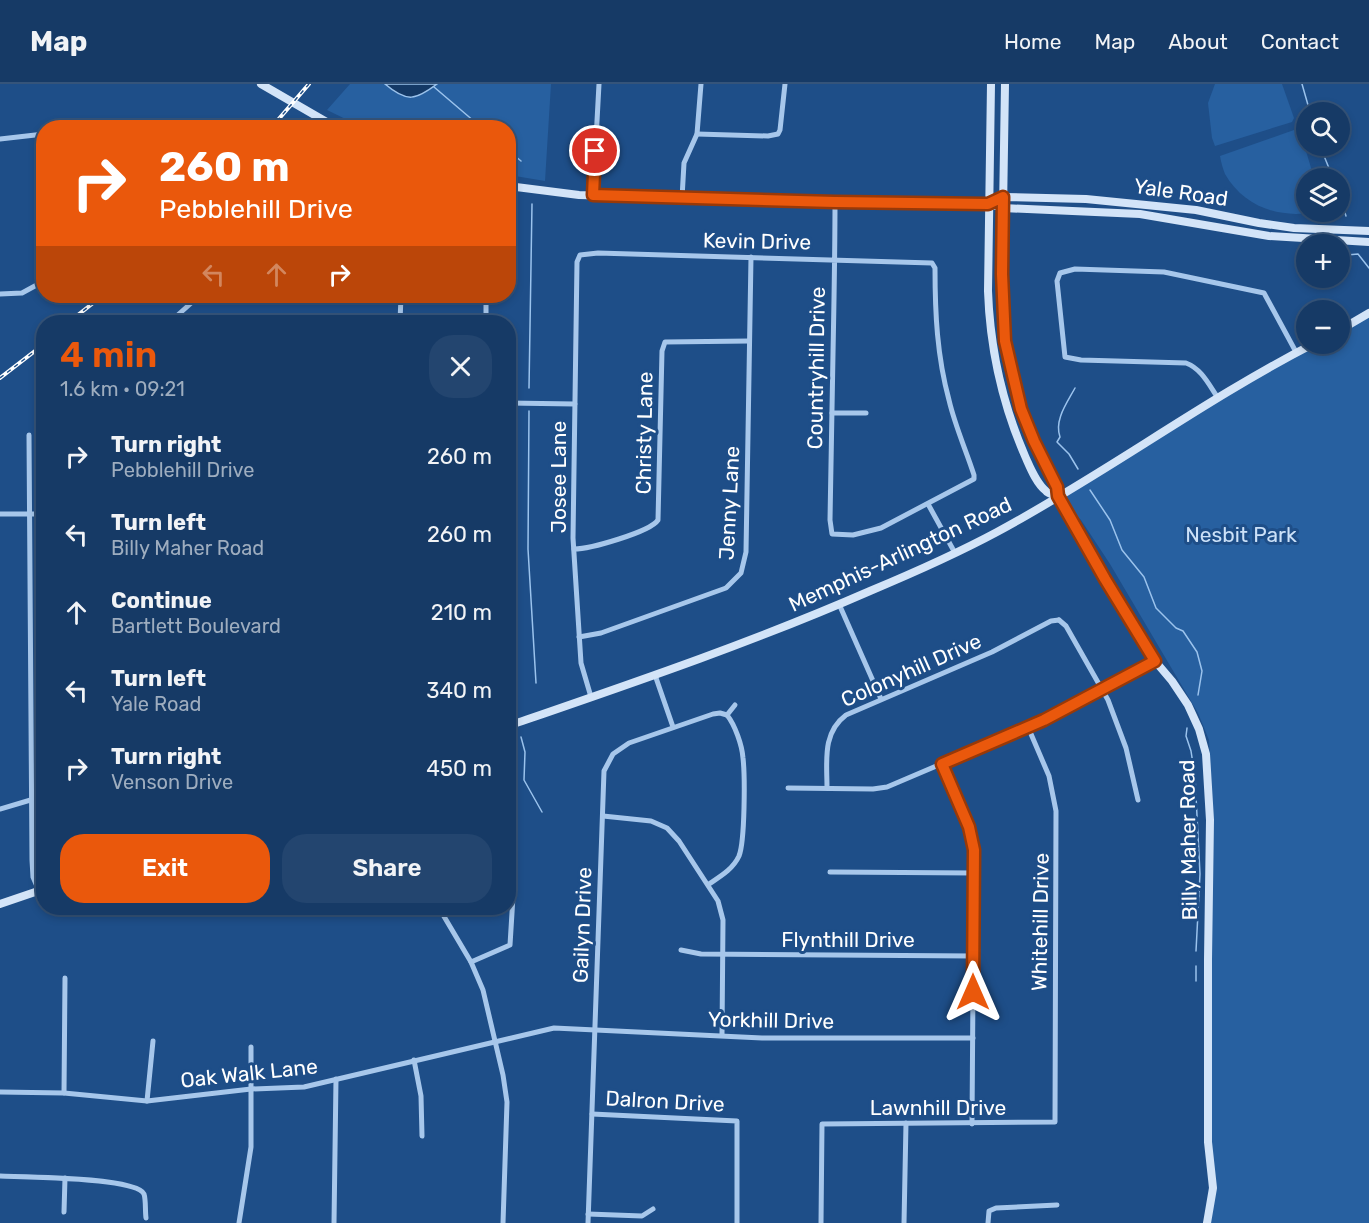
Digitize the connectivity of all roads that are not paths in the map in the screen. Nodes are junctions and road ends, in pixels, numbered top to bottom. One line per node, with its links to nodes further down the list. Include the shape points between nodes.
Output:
1 (261, 84): 7 (main road)
2 (599, 84): 12 (street)
3 (701, 84): 8 (street)
4 (785, 84): 8 (street, via 779,133)
5 (991, 84): 16 (main road)
6 (1005, 84): 13 (main road)
7 (323, 120)
8 (697, 134): 14 (street, via 684,163)
9 (36, 135): 10 (street)
10 (0, 139)
11 (516, 187): 12 (main road, Yale Road)
12 (593, 195): 14 (main road, Yale Road)
13 (1003, 197): 16 (main road, Yale Road); 17 (main road); 18 (main road, Yale Road, via 1143,203 1276,226)
14 (682, 198): 15 (main road, Yale Road)
15 (835, 202): 16 (main road, Yale Road); 22 (street, Countryhill Drive)
16 (988, 204): 17 (main road, Yale Road); 32 (main road, via 989,308)
17 (1004, 208): 19 (main road, Yale Road, via 1140,214 1269,236); 31 (main road, via 1002,306)
18 (1369, 231)
19 (1369, 242)
20 (580, 255): 21 (street, Kevin Drive); 35 (street, Josee Lane)
21 (751, 257): 22 (street, Kevin Drive); 29 (street, Jenny Lane)
22 (834, 259): 36 (street, Countryhill Drive); 40 (street, Kevin Drive, via 922,261 935,267 936,322 944,381 974,479)
23 (36, 285): 24 (street, via 22,293)
24 (0, 294)
25 (191, 303): 27 (street)
26 (1369, 313): 28 (main road)
27 (178, 315)
28 (1350, 324)
29 (750, 341): 44 (street, Christy Lane, via 665,342 658,520 645,529 594,547); 47 (street, Jenny Lane, via 746,552 741,573 733,583 713,593 601,633)
30 (1296, 352): 33 (main road, Memphis-Arlington Road); 33 (street, via 1266,291 1164,272 1074,268 1058,275 1065,357 1186,363 1202,374)
31 (1009, 358): 32 (main road); 39 (main road, via 1021,409)
32 (995, 361): 39 (main road, via 1010,418 1033,472 1046,492)
33 (1218, 398): 39 (main road, Memphis-Arlington Road)
34 (516, 403): 35 (street)
35 (575, 404): 44 (street, Josee Lane)
36 (832, 413): 37 (street); 40 (street, Countryhill Drive, via 832,534 875,530)
37 (866, 413)
38 (30, 435): 42 (street)
39 (1058, 496): 45 (main road, Memphis-Arlington Road); 48 (main road, Billy Maher Road)
40 (928, 504): 45 (street)
41 (0, 514): 42 (street)
42 (30, 514): 43 (street); 62 (street)
43 (36, 514)
44 (574, 549): 47 (street, Josee Lane)
45 (955, 553): 46 (main road, Memphis-Arlington Road)
46 (839, 604): 49 (main road, Memphis-Arlington Road); 52 (street)
47 (579, 637): 51 (street, Josee Lane, via 581,669)
48 (1155, 661): 50 (street); 112 (main road, Billy Maher Road, via 1181,694 1195,720 1208,767 1208,1142 1213,1188)
49 (655, 675): 51 (main road, Memphis-Arlington Road); 57 (street)
50 (1102, 688): 52 (street, Colonyhill Drive, via 1060,618); 56 (street); 63 (street, via 1126,748)
51 (591, 698): 55 (main road, Memphis-Arlington Road)
52 (881, 699): 60 (street, Colonyhill Drive, via 846,715 834,727 827,746)
53 (735, 705): 54 (street)
54 (727, 715): 57 (street, Gailyn Drive, via 713,714); 69 (street, via 743,759 742,843 730,869)
55 (516, 723)
56 (1028, 727): 58 (street); 93 (street, Whitehill Drive, via 1049,776 1056,811)
57 (673, 728): 65 (street, Gailyn Drive, via 629,743 613,754 603,776)
58 (942, 764): 60 (street, via 887,787); 67 (street, via 971,835)
59 (788, 788): 60 (street)
60 (827, 788)
61 (36, 799): 62 (street)
62 (32, 800): 64 (street); 68 (street)
63 (1138, 800)
64 (0, 809)
65 (603, 816): 69 (street, via 651,821 667,828); 80 (street, Gailyn Drive)
66 (830, 872): 67 (street)
67 (974, 873): 76 (street)
68 (36, 879)
69 (709, 884): 75 (street, via 722,908)
70 (36, 892): 71 (main road)
71 (0, 904)
72 (443, 915): 77 (street)
73 (512, 915): 77 (street, via 510,945)
74 (681, 950): 75 (street, Flynthill Drive)
75 (723, 955): 76 (street, Flynthill Drive); 81 (street)
76 (974, 956): 82 (street)
77 (471, 962): 84 (street, via 483,990)
78 (65, 978): 90 (street)
79 (568, 1029): 80 (street, Yorkhill Drive); 84 (street, Oak Walk Lane, via 554,1028)
80 (594, 1030): 81 (street, Yorkhill Drive); 92 (street, Gailyn Drive)
81 (722, 1035): 82 (street, Yorkhill Drive)
82 (973, 1038): 95 (street)
83 (153, 1041): 91 (street)
84 (494, 1041): 86 (street, Oak Walk Lane); 106 (street, via 507,1097)
85 (251, 1047): 88 (street)
86 (414, 1060): 87 (street, Oak Walk Lane); 96 (street, via 421,1096)
87 (336, 1079): 88 (street, Oak Walk Lane, via 304,1087); 105 (street)
88 (250, 1089): 91 (street, Oak Walk Lane); 104 (street, via 251,1147)
89 (0, 1092): 90 (street, Oak Walk Lane)
90 (64, 1093): 91 (street, Oak Walk Lane)
91 (147, 1101)
92 (592, 1114): 102 (street, Gailyn Drive); 108 (street, Dalron Drive, via 737,1121)
93 (1055, 1122): 95 (street, Lawnhill Drive)
94 (906, 1123): 95 (street, Lawnhill Drive); 109 (street, Lawnhill Drive, via 822,1124); 110 (street)
95 (972, 1124)
96 (422, 1136)
97 (0, 1176): 98 (street)
98 (66, 1178): 101 (street); 103 (street, via 138,1188 144,1194)
99 (1058, 1205): 111 (street, via 996,1208 989,1211)
100 (654, 1209): 102 (street, via 642,1216)
101 (64, 1212)
102 (588, 1214): 107 (street, Gailyn Drive)
103 (146, 1218)
104 (239, 1223)
105 (334, 1223)
106 (502, 1223)
107 (588, 1223)
108 (737, 1223)
109 (821, 1223)
110 (904, 1223)
111 (988, 1223)
112 (1207, 1223)

